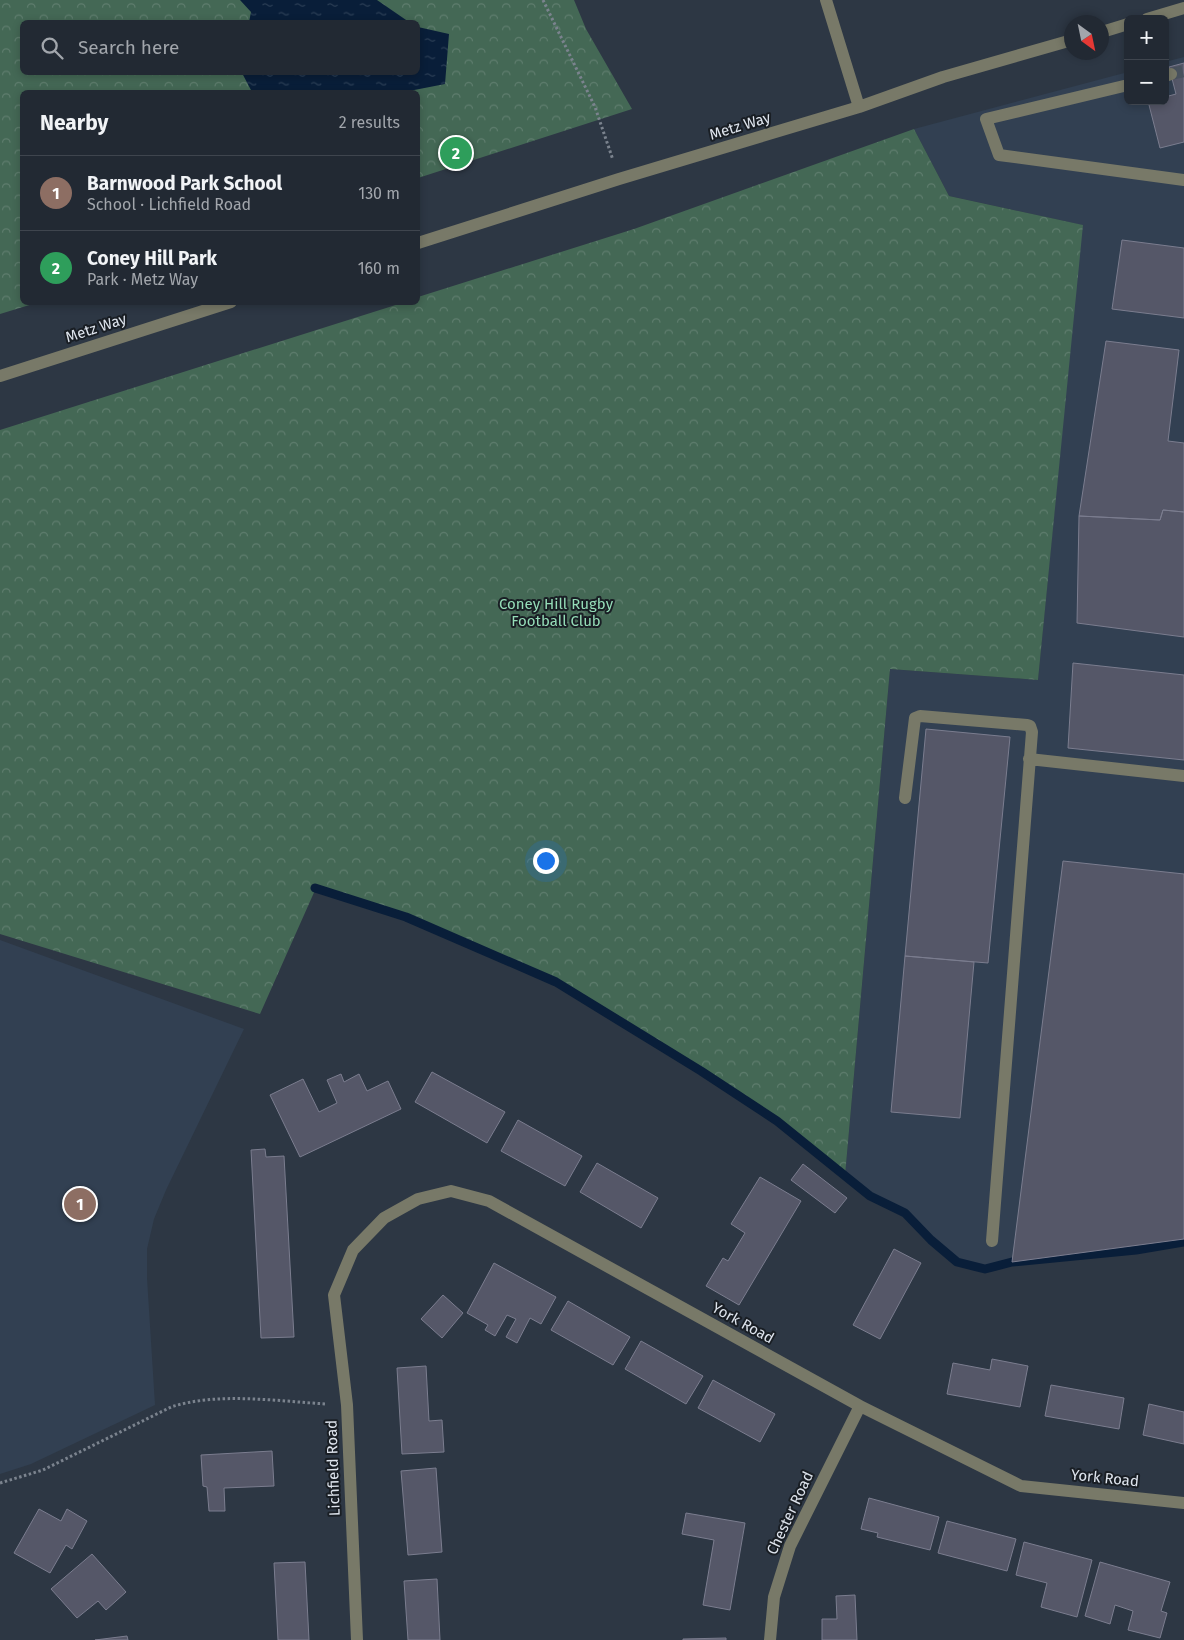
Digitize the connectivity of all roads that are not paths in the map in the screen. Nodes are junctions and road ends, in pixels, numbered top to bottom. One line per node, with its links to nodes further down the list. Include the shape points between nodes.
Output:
1 (826, 0): 8 (street)
2 (1184, 8): 3 (street)
3 (1160, 15)
4 (1124, 25): 5 (street)
5 (1109, 30)
6 (1064, 42): 8 (street, Metz Way, via 943,77)
7 (1124, 86): 9 (street, via 986,119 999,155)
8 (859, 106): 10 (street, Metz Way)
9 (1184, 180)
10 (420, 242)
11 (222, 305): 12 (street, Metz Way)
12 (0, 376)
13 (1029, 759): 14 (street); 15 (street, via 1030,726 920,716 915,718); 16 (street)
14 (1184, 776)
15 (905, 798)
16 (992, 1241)
17 (334, 1294): 18 (street, York Road, via 353,1250 384,1218 418,1199 451,1191 490,1201); 20 (street, Lichfield Road, via 347,1405)
18 (860, 1406): 19 (street, York Road, via 1021,1486); 21 (street, Chester Road, via 790,1546 774,1597)
19 (1184, 1503)
20 (357, 1640)
21 (770, 1640)

